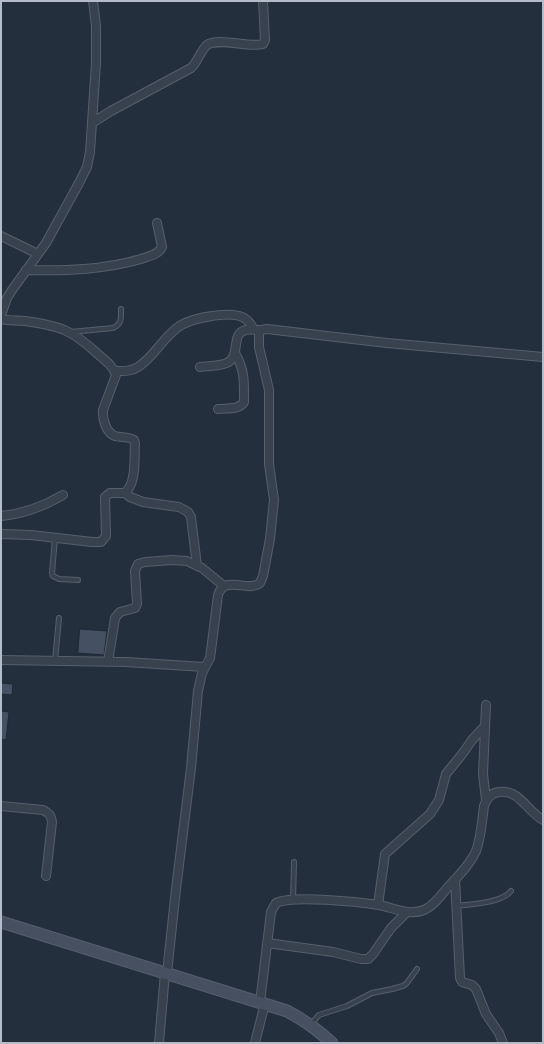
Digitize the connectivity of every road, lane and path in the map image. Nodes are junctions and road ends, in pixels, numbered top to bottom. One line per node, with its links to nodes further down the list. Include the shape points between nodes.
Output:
1 (93, 1): 3 (street, via 96,64)
2 (263, 1): 3 (street, via 263,44 212,43 205,48 191,68)
3 (92, 123): 6 (street, via 90,152 80,184)
4 (157, 223): 7 (street, via 162,247 154,255 113,266)
5 (1, 236): 6 (street)
6 (38, 254): 7 (street)
7 (26, 270): 9 (street, via 8,298)
8 (121, 309): 12 (lane, via 118,326)
9 (1, 315)
10 (1, 319): 12 (street, via 40,323)
11 (257, 330): 13 (street, via 240,333); 14 (street, via 267,328 387,343); 16 (street, via 238,315 216,316 187,322 175,329 138,367); 25 (street, via 270,404 269,464 274,500 270,539 263,576 258,585)
12 (70, 332): 16 (street, via 83,340)
13 (235, 353): 15 (street, via 226,364); 17 (street, via 242,367 244,402 238,407)
14 (543, 357)
15 (200, 367)
16 (115, 371): 18 (street, via 115,381 102,414 111,434 115,437 128,437 135,443 133,478)
17 (218, 409)
18 (125, 493): 22 (street, via 105,497 106,536 101,542); 23 (street, via 143,502 179,507 188,512 191,517)
19 (63, 495): 20 (street, via 27,511)
20 (1, 516)
21 (1, 534): 22 (street)
22 (55, 538): 24 (lane, via 53,576 59,579)
23 (197, 566): 25 (street); 29 (street, via 187,561 172,560 138,564 135,571 137,604 135,608 120,612 115,618)
24 (78, 580)
25 (224, 586): 30 (street, via 218,595 210,658)
26 (59, 618): 28 (lane)
27 (1, 660): 28 (street)
28 (55, 661): 29 (street)
29 (108, 662): 30 (street)
30 (204, 667): 47 (street, via 198,691)
31 (486, 705): 32 (street)
32 (485, 726): 33 (street, via 483,774); 41 (street, via 446,774 439,800 430,814 385,854)
33 (486, 800): 35 (street, via 496,792 513,794); 38 (street, via 476,850)
34 (1, 806): 37 (street, via 43,810 51,816)
35 (543, 820)
36 (294, 862): 40 (lane)
37 (46, 876)
38 (455, 879): 42 (street); 43 (street, via 428,908 414,913)
39 (511, 891): 42 (lane, via 500,899)
40 (293, 900): 41 (street); 45 (street, via 281,901 273,907)
41 (378, 905): 43 (street)
42 (457, 906): 53 (street, via 460,980 476,989 486,1014)
43 (407, 912): 45 (street, via 391,928 368,959)
44 (1, 922): 47 (street)
45 (267, 944): 48 (street)
46 (417, 969): 49 (lane, via 403,986 372,993 347,1006 321,1014)
47 (166, 973): 48 (street); 50 (street)
48 (262, 1002): 49 (street, via 287,1011); 51 (street)
49 (310, 1025): 52 (street)
50 (159, 1043)
51 (255, 1043)
52 (332, 1043)
53 (503, 1043)

